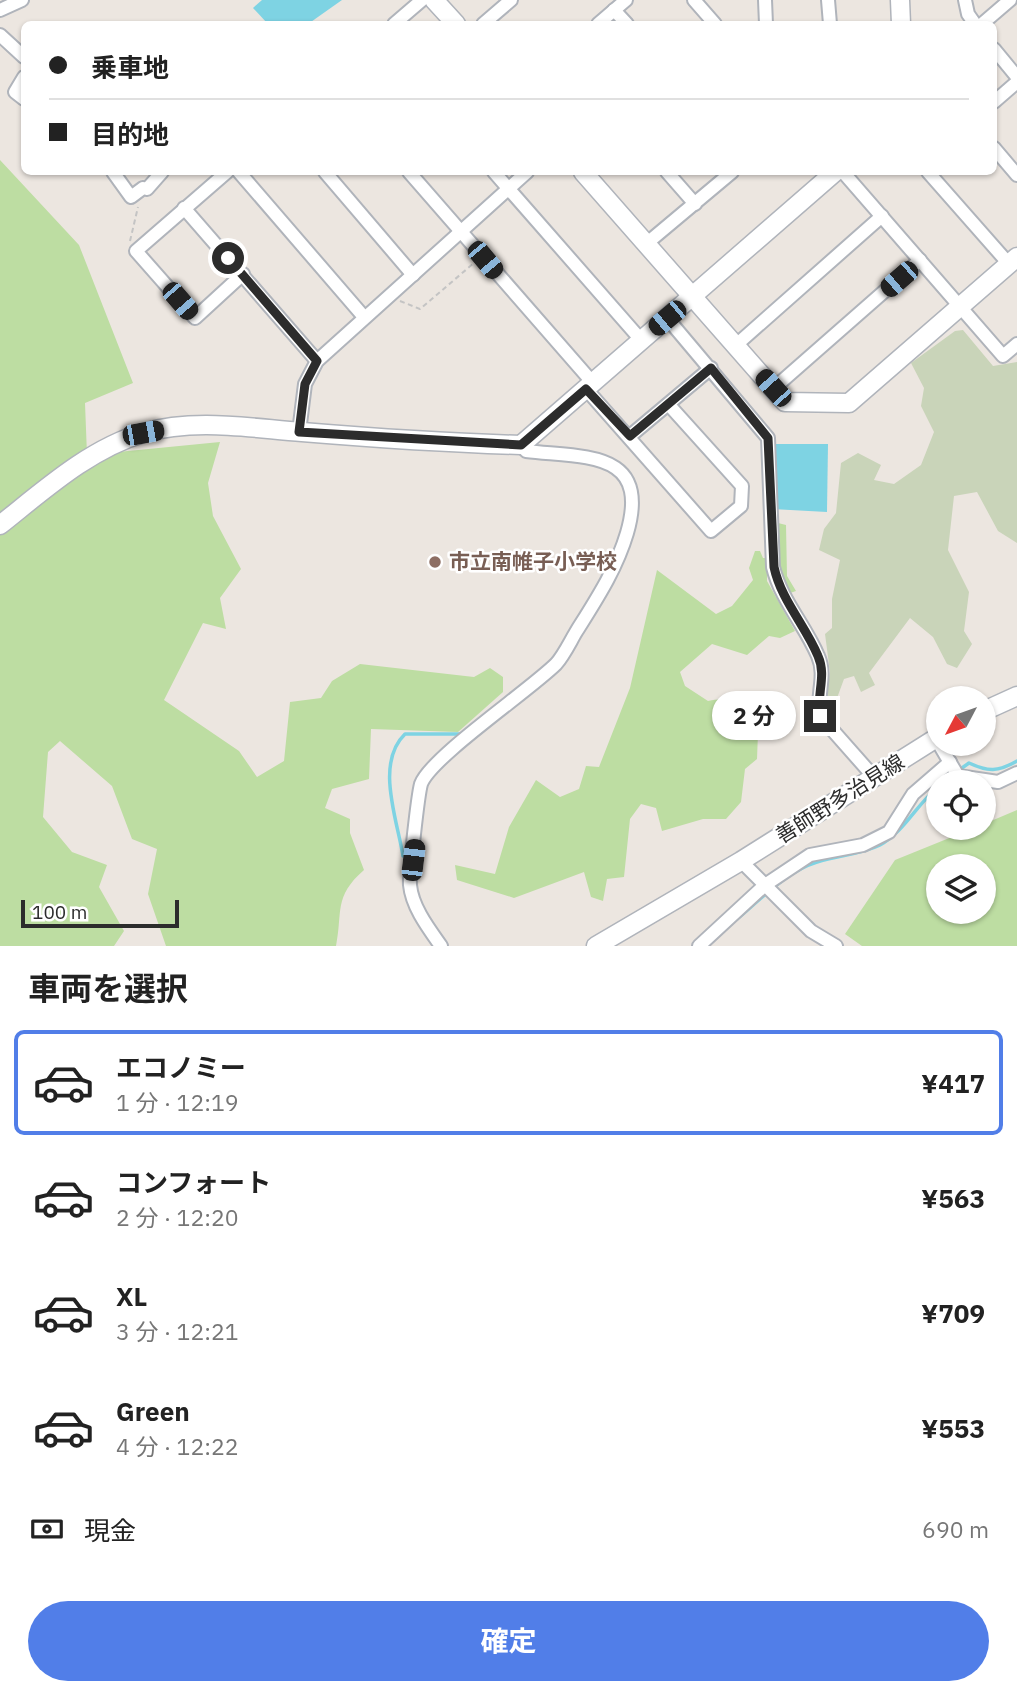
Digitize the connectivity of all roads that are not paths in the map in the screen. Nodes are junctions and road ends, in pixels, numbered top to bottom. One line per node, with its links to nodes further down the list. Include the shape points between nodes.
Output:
1 (22, 0): 12 (street)
2 (422, 0): 14 (street)
3 (434, 0): 15 (street)
4 (511, 0): 16 (street)
5 (626, 0): 13 (street)
6 (694, 0): 19 (street)
7 (765, 0): 20 (street)
8 (828, 0): 21 (street)
9 (900, 0): 22 (street)
10 (965, 0): 23 (street)
11 (1010, 0): 24 (street)
12 (0, 10)
13 (614, 10): 17 (street); 18 (street)
14 (398, 21)
15 (453, 21)
16 (486, 21)
17 (601, 21)
18 (624, 21)
19 (712, 21)
20 (766, 21)
21 (830, 21)
22 (901, 21)
23 (973, 21)
24 (986, 21)
25 (0, 35): 27 (street)
26 (997, 53): 28 (street)
27 (21, 54)
28 (1017, 79): 31 (street)
29 (21, 82): 30 (street, via 15,92)
30 (21, 97)
31 (997, 99)
32 (997, 151): 33 (street)
33 (1016, 172)
34 (115, 175): 35 (street, via 131,197)
35 (159, 175)
36 (223, 175): 50 (street)
37 (242, 175): 60 (street)
38 (328, 175): 57 (street)
39 (412, 175): 52 (street)
40 (497, 175): 48 (street)
41 (523, 175): 48 (street)
42 (586, 175): 53 (street)
43 (670, 175): 49 (street)
44 (729, 175): 49 (street)
45 (832, 175): 58 (street)
46 (846, 175): 51 (street)
47 (931, 175): 55 (street)
48 (508, 188): 52 (street); 62 (street)
49 (695, 204): 53 (street)
50 (184, 208): 56 (street); 56 (street, via 136,251 195,318)
51 (882, 216): 54 (street); 64 (street)
52 (462, 232): 57 (street); 67 (street)
53 (646, 244): 58 (street)
54 (920, 260): 59 (street); 68 (street)
55 (1013, 260): 59 (street)
56 (243, 274): 65 (street)
57 (414, 275): 60 (street)
58 (692, 297): 61 (street); 64 (street)
59 (961, 308): 63 (street, via 1003,356); 68 (street, via 849,404 785,402)
60 (364, 317): 65 (street)
61 (667, 318): 62 (street); 66 (street)
62 (642, 341): 67 (street)
63 (1017, 344)
64 (735, 346): 68 (street)
65 (317, 361): 70 (street, via 305,384)
66 (711, 368): 69 (street); 80 (street, via 768,438 778,585 818,657 823,676 820,716)
67 (590, 386): 71 (street); 72 (street)
68 (773, 388)
69 (669, 405): 71 (street); 71 (street, via 742,486 741,506 710,531)
70 (299, 432): 72 (street); 73 (street, via 210,425 143,433 110,445)
71 (630, 436)
72 (521, 445): 83 (street, via 526,452 611,463 624,473 634,510 614,570 558,662 468,737 421,784 410,886 427,928)
73 (0, 525)
74 (1017, 696): 75 (street)
75 (996, 706)
76 (926, 747): 80 (street, 善師野多治見線)
77 (947, 756): 78 (street)
78 (954, 768): 79 (street, via 998,782); 82 (street, via 913,794 884,835 863,845 810,855)
79 (1017, 773)
80 (873, 776): 81 (street, 善師野多治見線)
81 (741, 861): 82 (street); 84 (street, 善師野多治見線)
82 (765, 885): 85 (street); 86 (street, via 811,931)
83 (440, 945)
84 (596, 946)
85 (699, 946)
86 (836, 946)

